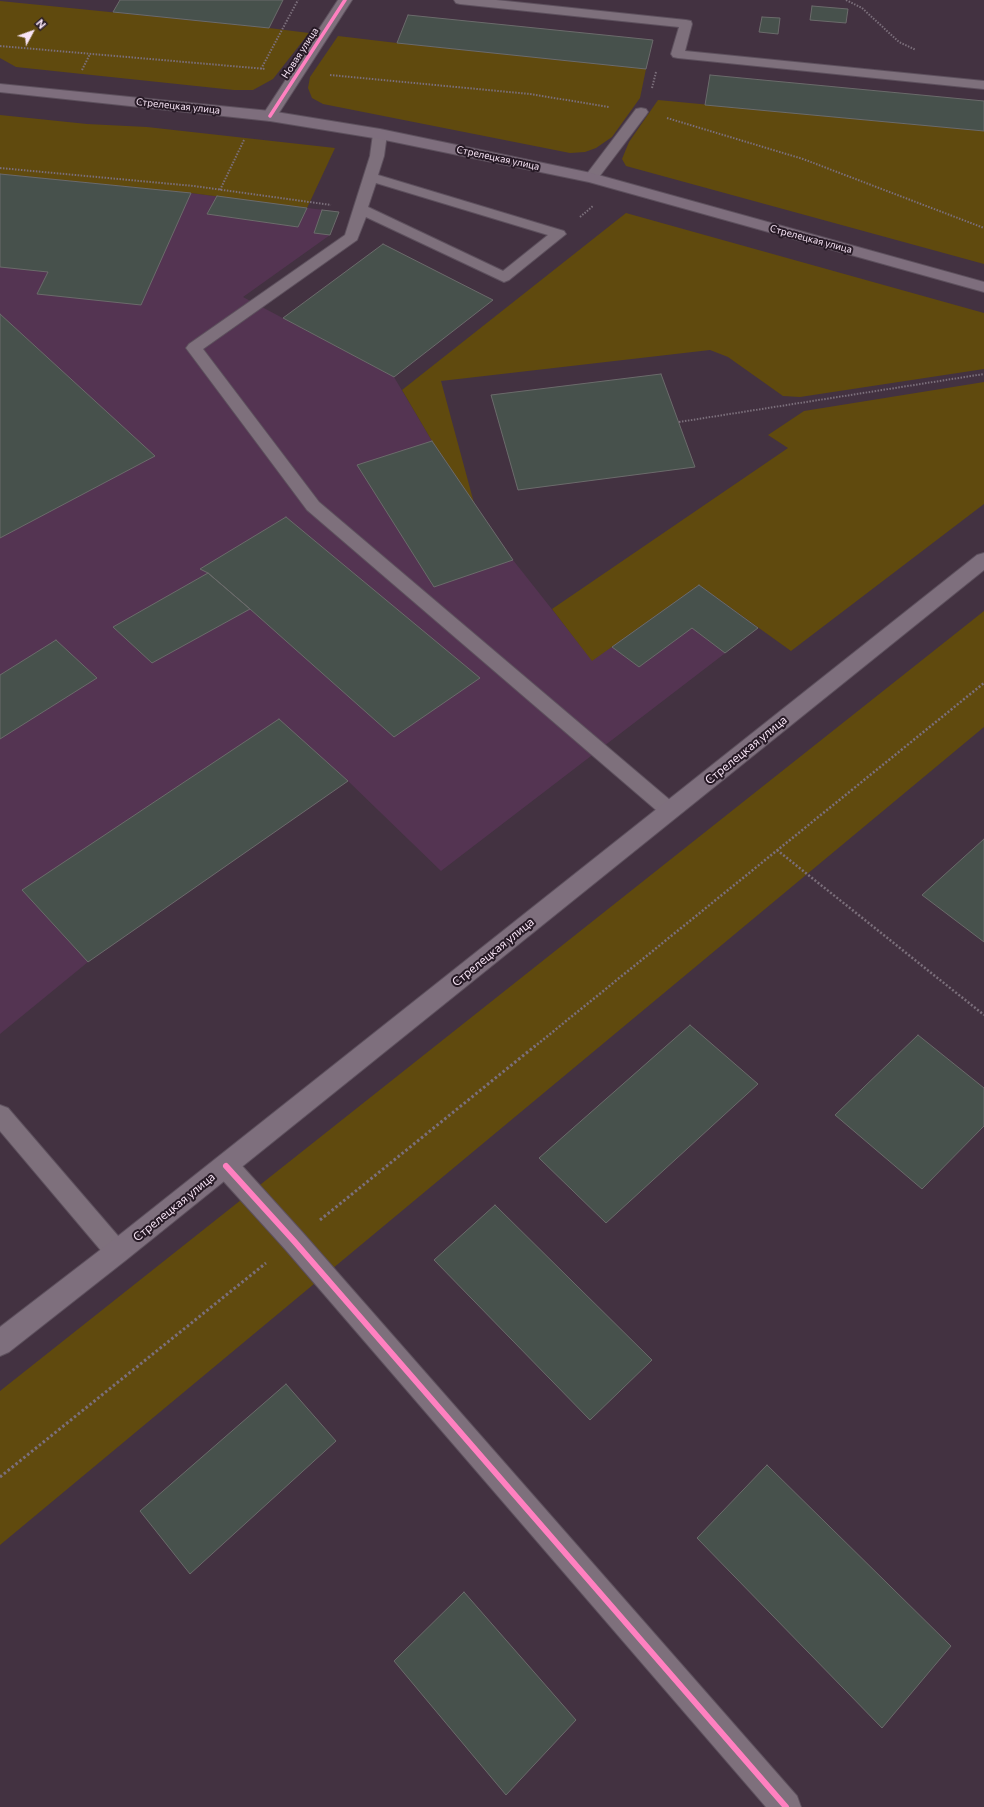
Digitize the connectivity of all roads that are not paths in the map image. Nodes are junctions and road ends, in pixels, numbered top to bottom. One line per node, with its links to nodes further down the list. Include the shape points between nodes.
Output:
1 (345, 0): 7 (street, Новая улица, via 298,72)
2 (460, 0): 3 (lane)
3 (551, 5): 4 (lane, via 686,24 678,54)
4 (984, 85)
5 (0, 88): 7 (main road, Стрелецкая улица)
6 (641, 112): 10 (lane)
7 (263, 115): 8 (main road, Стрелецкая улица)
8 (380, 134): 9 (lane); 10 (main road, Стрелецкая улица)
9 (371, 177): 11 (lane); 11 (lane, via 559,234 504,277)
10 (591, 178): 12 (main road, Стрелецкая улица)
11 (361, 208): 14 (lane, via 352,237 194,348 313,506)
12 (984, 287)
13 (984, 560): 14 (main road, Стрелецкая улица)
14 (670, 811): 16 (main road, Стрелецкая улица)
15 (0, 1115): 17 (lane)
16 (226, 1166): 17 (main road, Стрелецкая улица); 19 (street)
17 (118, 1252): 18 (main road, Стрелецкая улица)
18 (0, 1343)
19 (786, 1807)

